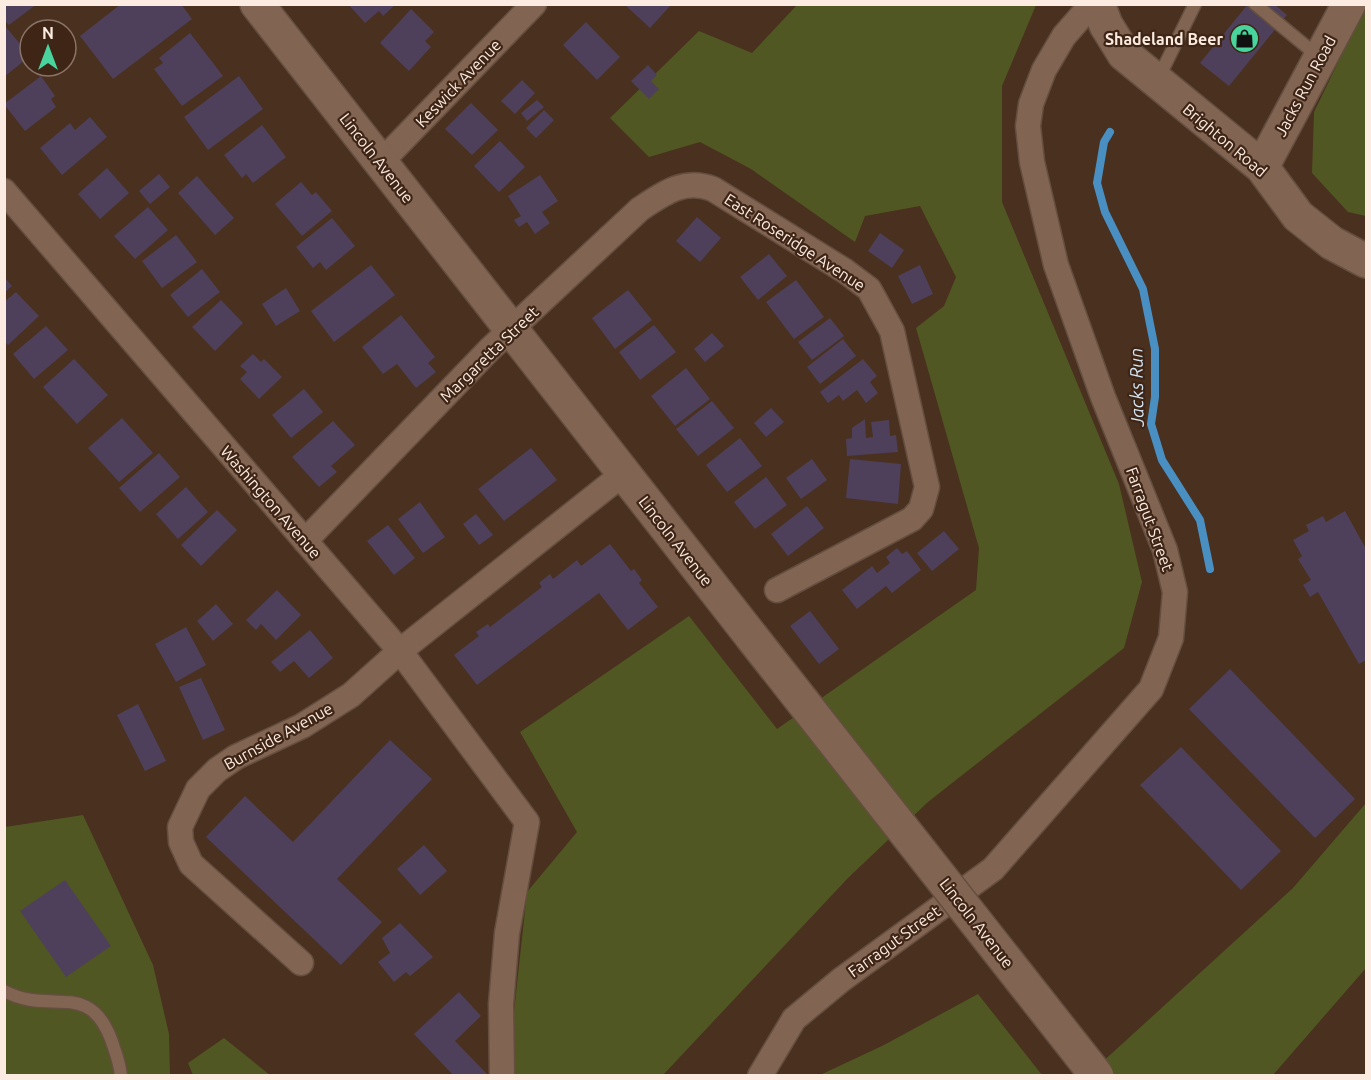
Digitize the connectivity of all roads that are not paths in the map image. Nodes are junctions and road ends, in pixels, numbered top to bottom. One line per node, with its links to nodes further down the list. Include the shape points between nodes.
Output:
1 (257, 4): 10 (street, Lincoln Avenue)
2 (534, 4): 10 (street, Keswick Avenue)
3 (1092, 4): 24 (street, Farragut Street, via 1065,36 1044,70 1031,104 1028,126 1032,162 1056,266 1103,397 1165,550 1175,592 1172,638 1150,689 993,869 794,1019)
4 (1098, 4): 9 (street, Brighton Road, via 1124,54)
5 (1195, 4): 9 (lane)
6 (1255, 4): 8 (lane)
7 (1349, 4): 8 (street, Jacks Run Road)
8 (1320, 58): 11 (street, Jacks Run Road)
9 (1156, 82): 11 (street, Brighton Road)
10 (381, 162): 15 (street, Lincoln Avenue)
11 (1262, 167): 14 (street, Brighton Road, via 1298,216 1332,243)
12 (686, 184): 15 (street, Margaretta Street, via 640,209); 18 (street, East Roseridge Avenue, via 713,189 869,289 892,331 921,457 926,498 912,519)
13 (4, 191): 17 (street, Washington Avenue)
14 (1366, 261)
15 (510, 331): 16 (street, Lincoln Avenue); 17 (street, Margaretta Street)
16 (623, 474): 19 (street, Burnside Avenue); 25 (street, Lincoln Avenue, bridge)
17 (304, 540): 19 (street, Washington Avenue)
18 (777, 590)
19 (400, 651): 20 (street, Burnside Avenue, via 351,695 218,770 198,789 180,827 181,842 191,864); 23 (street, Washington Avenue, via 527,822 507,933 501,1004)
20 (300, 963)
21 (4, 991): 22 (lane, via 39,1002 91,1007 104,1021)
22 (121, 1076)
23 (502, 1076)
24 (760, 1076)
25 (1097, 1076)

